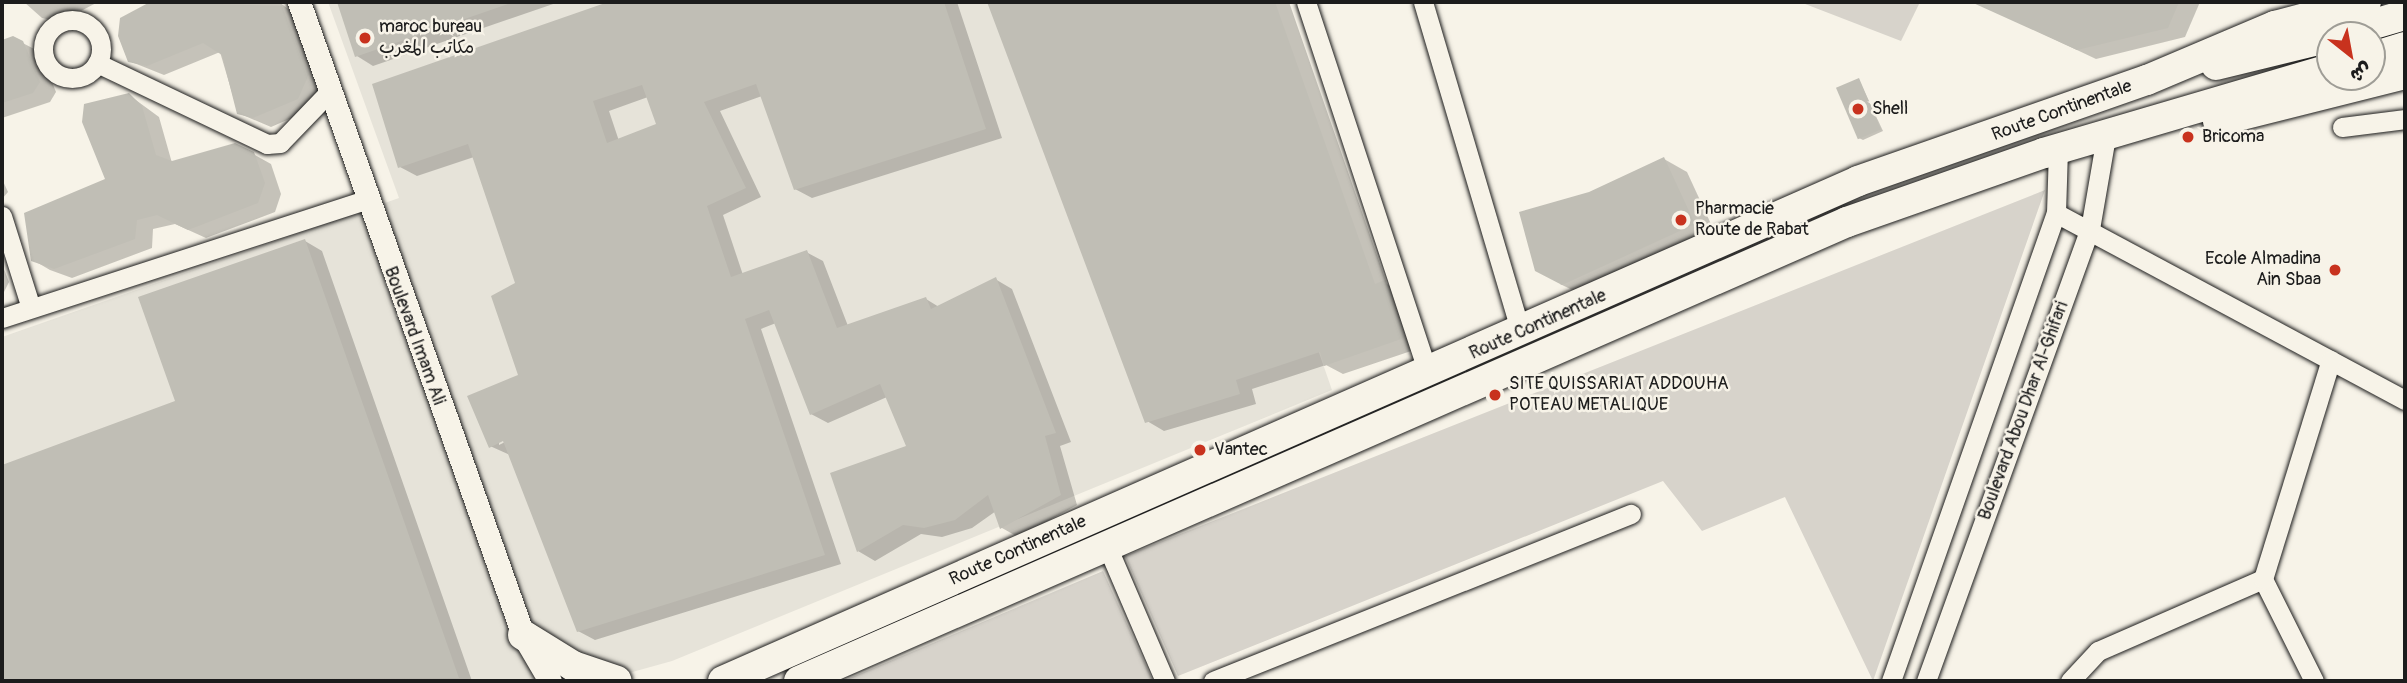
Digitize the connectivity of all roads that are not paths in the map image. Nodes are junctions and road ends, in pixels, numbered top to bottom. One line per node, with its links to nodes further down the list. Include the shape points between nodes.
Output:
1 (299, 2): 14 (street, Boulevard Imam Ali)
2 (1306, 2): 27 (street)
3 (1423, 2): 25 (street)
4 (2365, 2): 13 (main road, Route Continentale, via 2275,26)
5 (2405, 15): 6 (main road)
6 (2384, 21)
7 (2316, 40): 13 (main road)
8 (2405, 47): 9 (main road)
9 (2386, 53)
10 (97, 63): 14 (street, via 267,144 280,143)
11 (2316, 73): 17 (main road, Route Continentale)
12 (2405, 74): 17 (main road, Route Continentale, via 2208,123)
13 (2147, 80): 25 (main road, Route Continentale, via 1858,181)
14 (329, 92): 19 (street, Boulevard Imam Ali)
15 (2405, 119): 16 (street)
16 (2342, 127)
17 (2115, 133): 18 (main road, Route Continentale); 22 (street, Boulevard Abou Dhar Al-Ghifari)
18 (2059, 150): 20 (street, Boulevard Abou Dhar Al-Ghifari); 30 (main road, Route Continentale, via 1847,222)
19 (365, 200): 23 (street); 32 (street, Boulevard Imam Ali)
20 (2056, 213): 22 (street); 39 (street, Boulevard Abou Dhar Al-Ghifari)
21 (2, 216): 23 (street)
22 (2090, 229): 26 (street); 40 (street, Boulevard Abou Dhar Al-Ghifari)
23 (31, 308): 24 (street)
24 (2, 318)
25 (1521, 332): 27 (main road, Route Continentale)
26 (2331, 359): 28 (street); 31 (street)
27 (1428, 372): 35 (main road, Route Continentale)
28 (2405, 400)
29 (1631, 514): 38 (street)
30 (1107, 546): 36 (main road, Route Continentale); 37 (street)
31 (2263, 579): 41 (street, via 2098,651); 42 (street)
32 (523, 635): 33 (street, Boulevard Imam Ali); 34 (main road, via 573,666)
33 (540, 676)
34 (617, 681)
35 (723, 681)
36 (799, 681)
37 (1165, 681)
38 (1213, 681)
39 (1891, 681)
40 (1926, 681)
41 (2070, 681)
42 (2314, 681)

